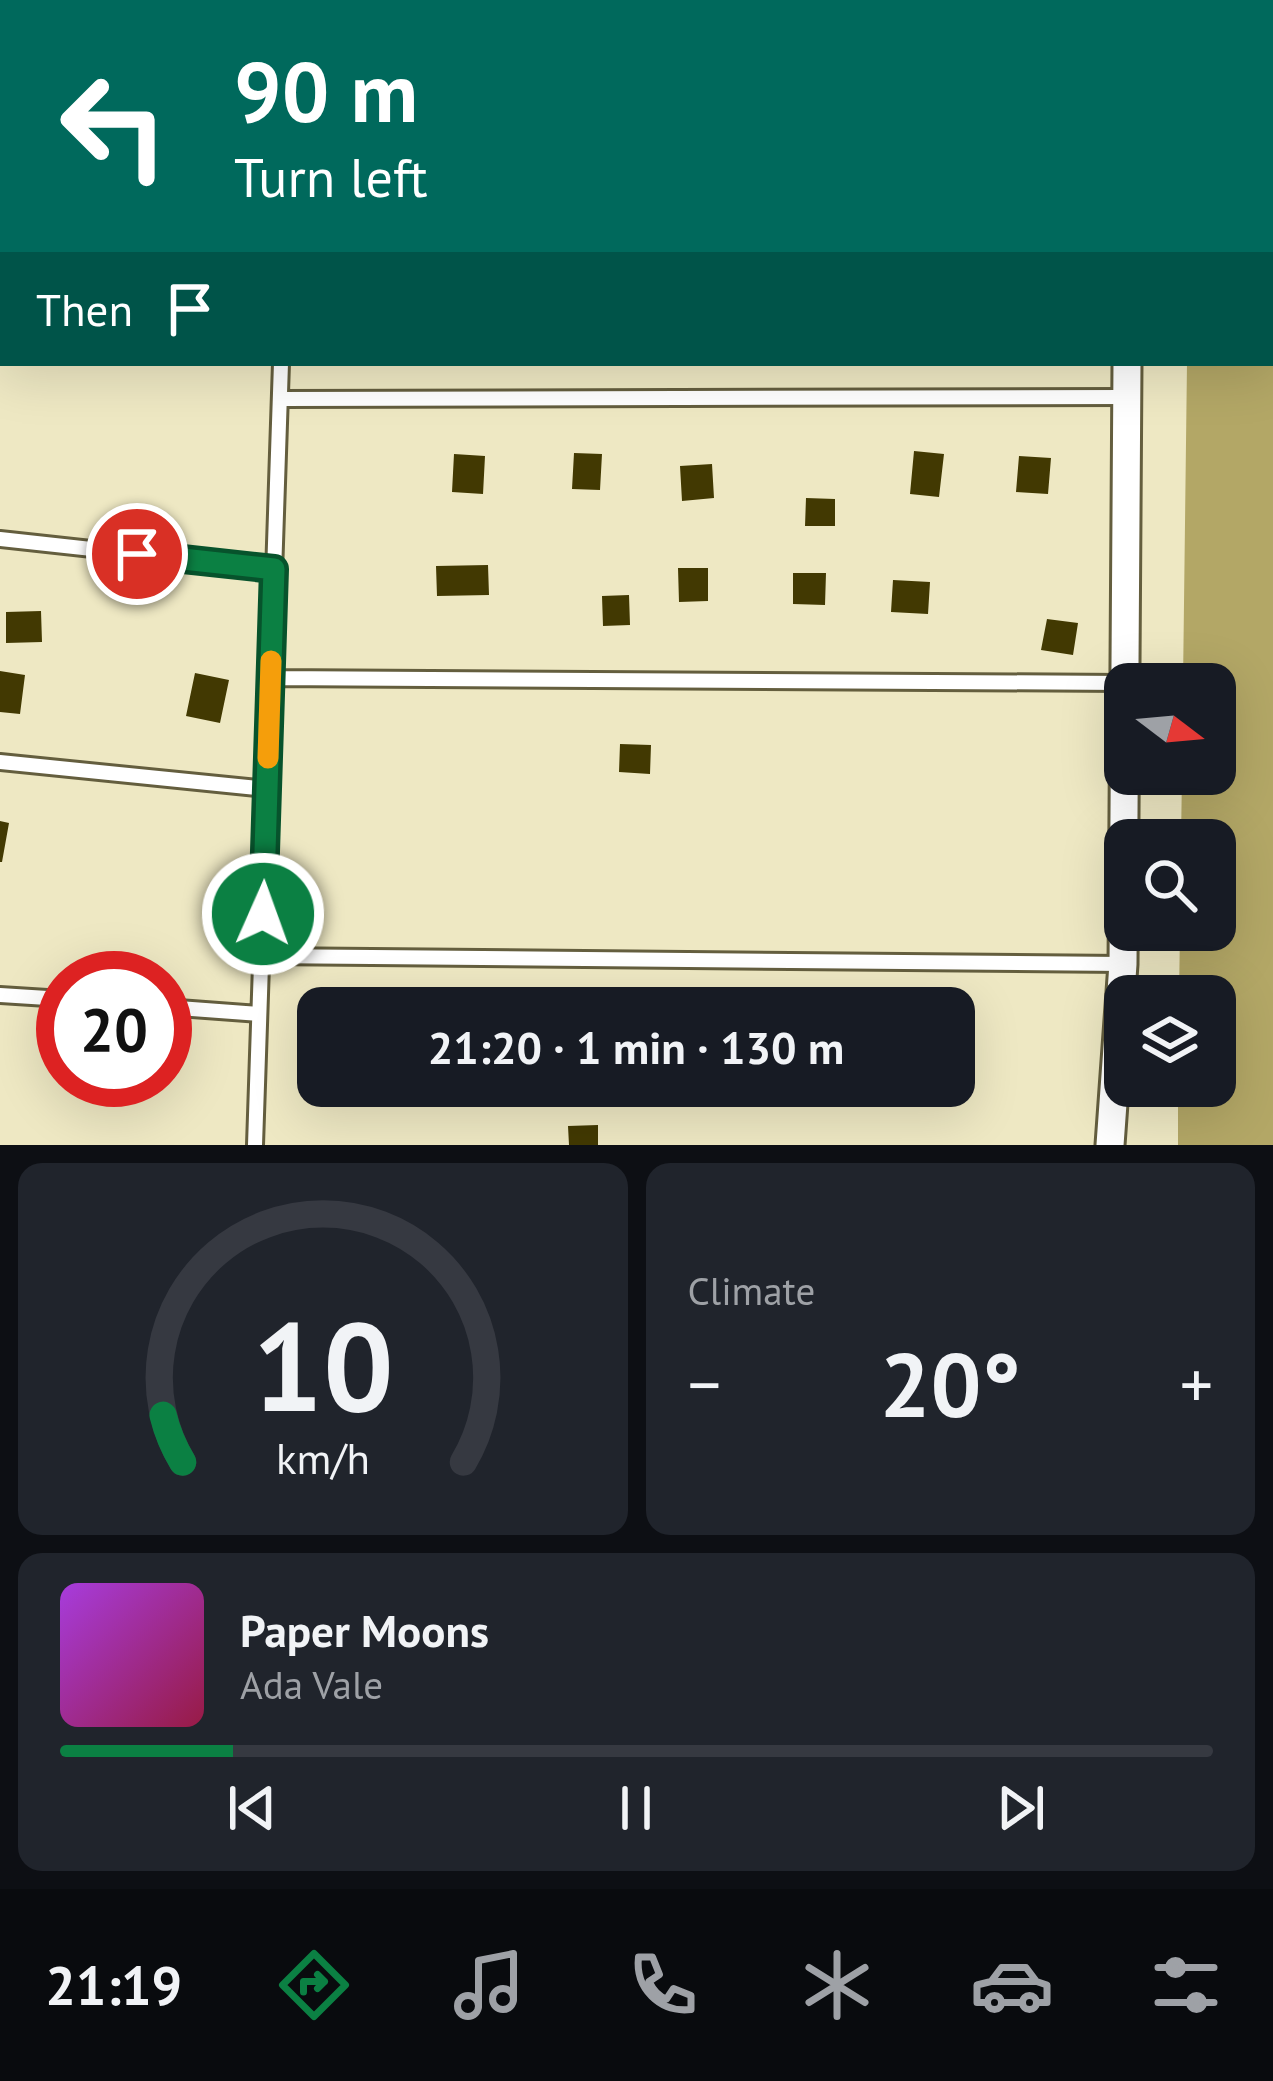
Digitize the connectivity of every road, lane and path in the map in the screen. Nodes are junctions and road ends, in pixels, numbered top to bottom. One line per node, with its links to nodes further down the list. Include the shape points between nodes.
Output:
1 (281, 366): 4 (lane)
2 (1127, 366): 3 (street)
3 (1127, 397): 4 (lane); 7 (street)
4 (280, 398): 6 (lane)
5 (0, 538): 6 (lane)
6 (274, 569): 8 (lane)
7 (1123, 663)
8 (271, 678): 9 (lane); 11 (lane)
9 (1104, 683)
10 (0, 762): 11 (lane)
11 (267, 788): 13 (lane)
12 (1123, 795): 14 (street)
13 (262, 956): 14 (lane); 18 (lane)
14 (1123, 964): 20 (street)
15 (0, 994): 16 (lane)
16 (36, 997)
17 (192, 1009): 18 (lane)
18 (260, 1014): 19 (lane)
19 (255, 1145)
20 (1110, 1145)

